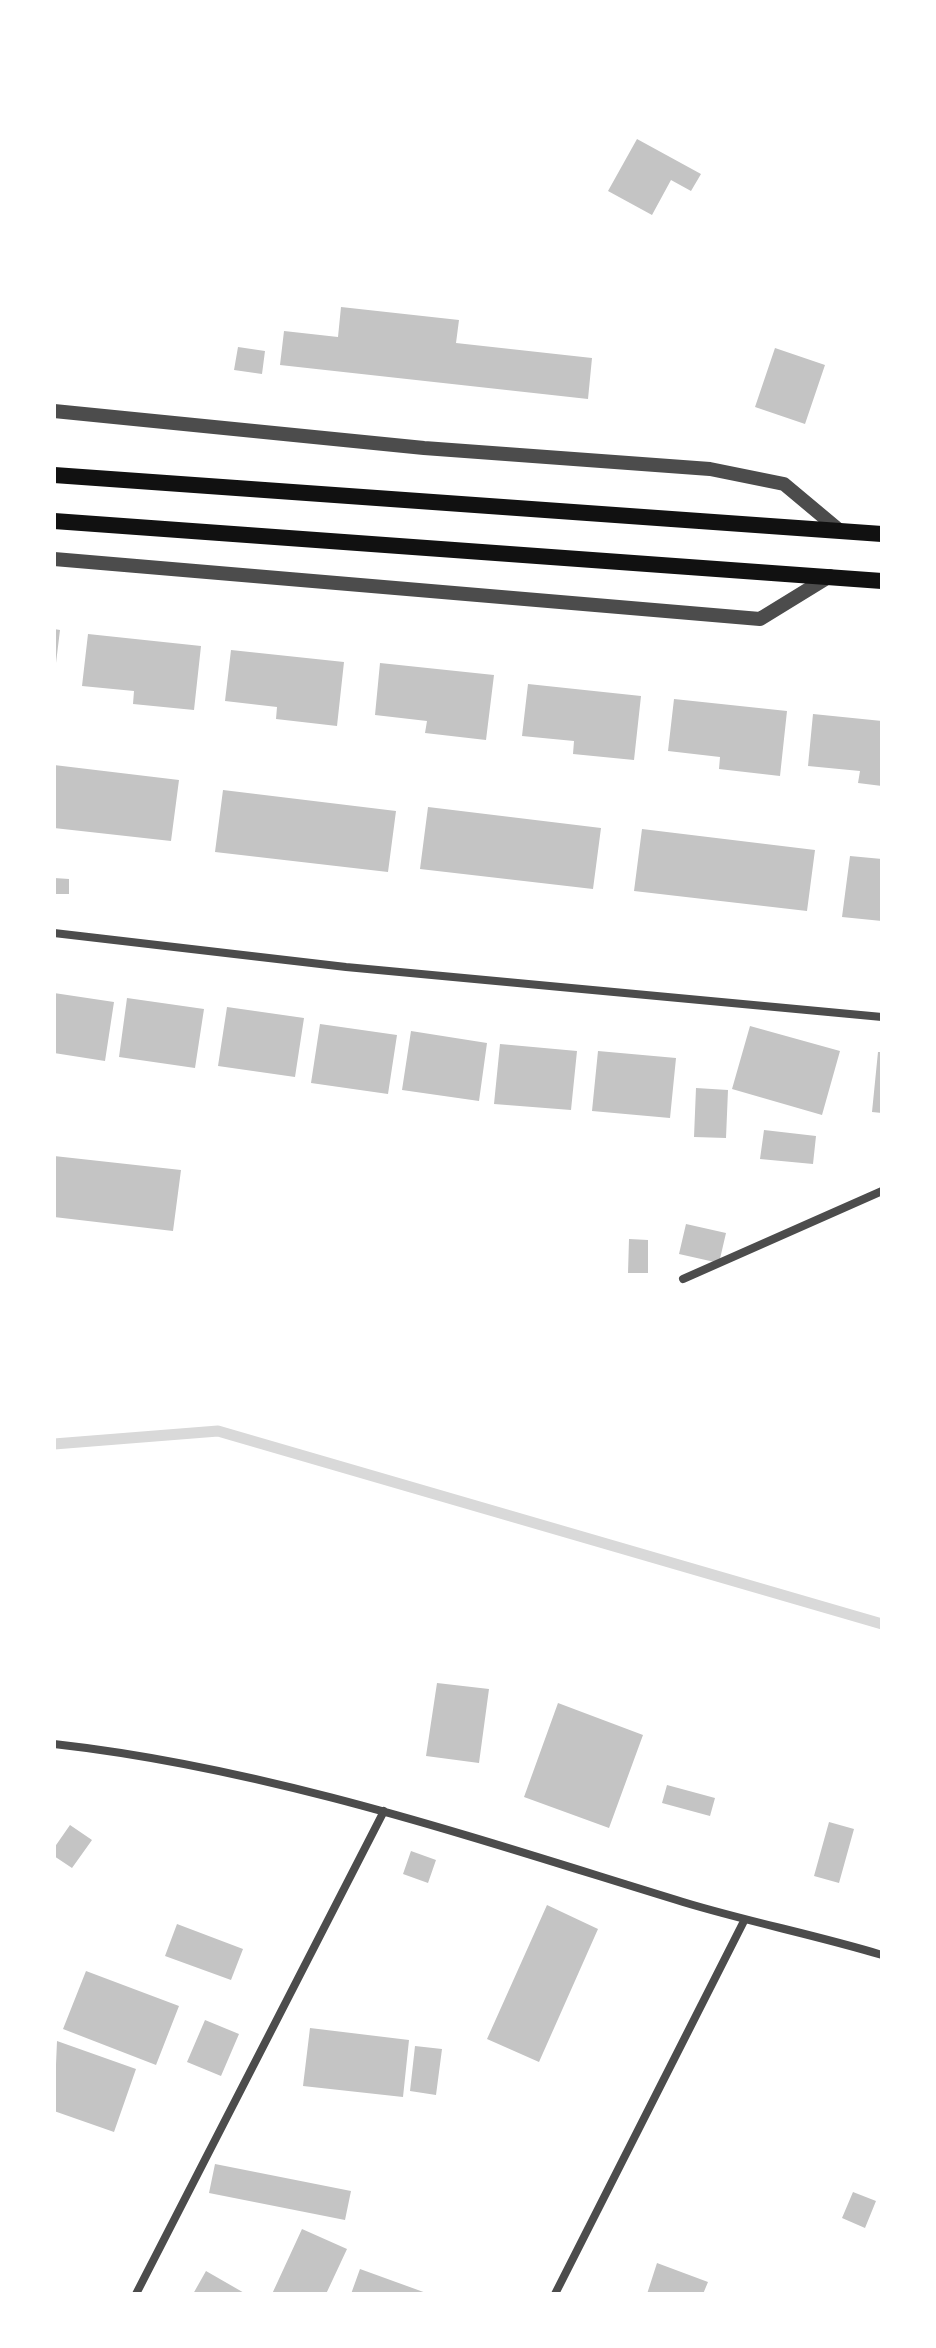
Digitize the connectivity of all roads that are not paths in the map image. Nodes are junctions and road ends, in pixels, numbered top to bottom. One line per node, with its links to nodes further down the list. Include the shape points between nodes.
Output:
1 (54, 411): 4 (street, via 424,448 710,469 784,484)
2 (54, 475): 4 (main road)
3 (54, 521): 7 (main road)
4 (839, 530): 5 (main road)
5 (882, 534)
6 (54, 559): 7 (street, via 760,619)
7 (830, 576): 8 (main road)
8 (882, 581)
9 (54, 933): 10 (street, via 346,967)
10 (882, 1017)
11 (882, 1191): 12 (street)
12 (683, 1279)
13 (54, 1744): 14 (street, via 182,1764)
14 (384, 1811): 15 (street); 17 (street)
15 (744, 1921): 16 (street); 18 (street)
16 (882, 1955)
17 (136, 2294)
18 (555, 2294)

